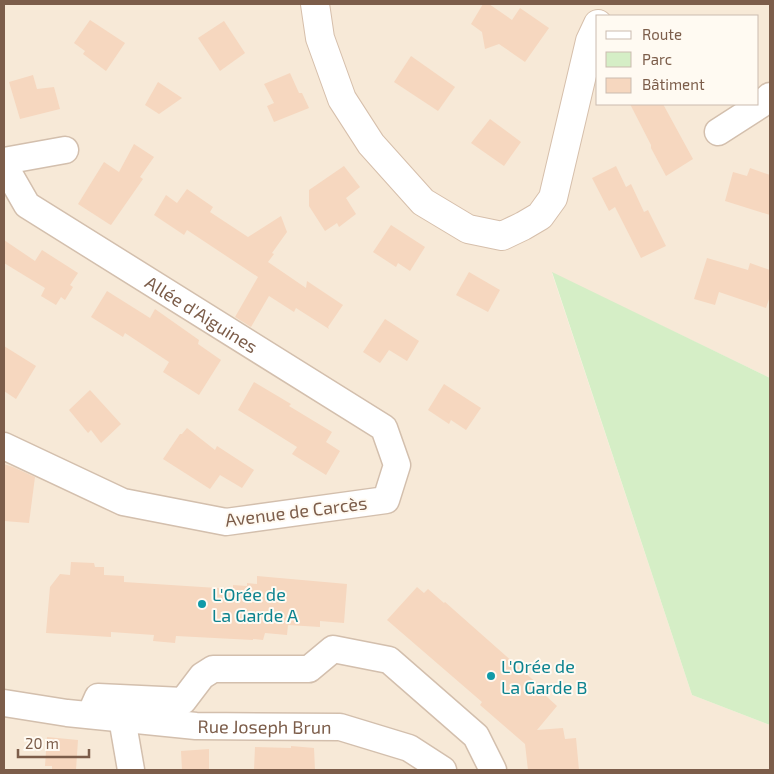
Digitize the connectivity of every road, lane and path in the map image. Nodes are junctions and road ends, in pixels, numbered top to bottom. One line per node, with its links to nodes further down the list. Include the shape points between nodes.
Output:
1 (315, 4): 2 (street, via 320,38 342,99 371,144 423,202 468,229 502,236 540,216 553,198 590,41)
2 (596, 28)
3 (770, 96): 4 (street)
4 (718, 132)
5 (65, 150): 6 (street)
6 (4, 161)
7 (4, 165): 9 (street, Allée d'Aiguines, via 27,205 384,428)
8 (4, 446): 9 (street, Avenue de Carcès, via 123,502 226,522 386,500)
9 (398, 465)
10 (9, 708): 11 (street, Rue Joseph Brun)
11 (90, 715): 12 (street, Rue Joseph Brun); 15 (street, via 98,697 183,701 202,676 213,669 309,669 333,649 389,660 476,736)
12 (122, 718): 13 (street); 14 (street, Rue Joseph Brun, via 196,726 340,727 409,748)
13 (131, 770)
14 (443, 770)
15 (494, 770)

